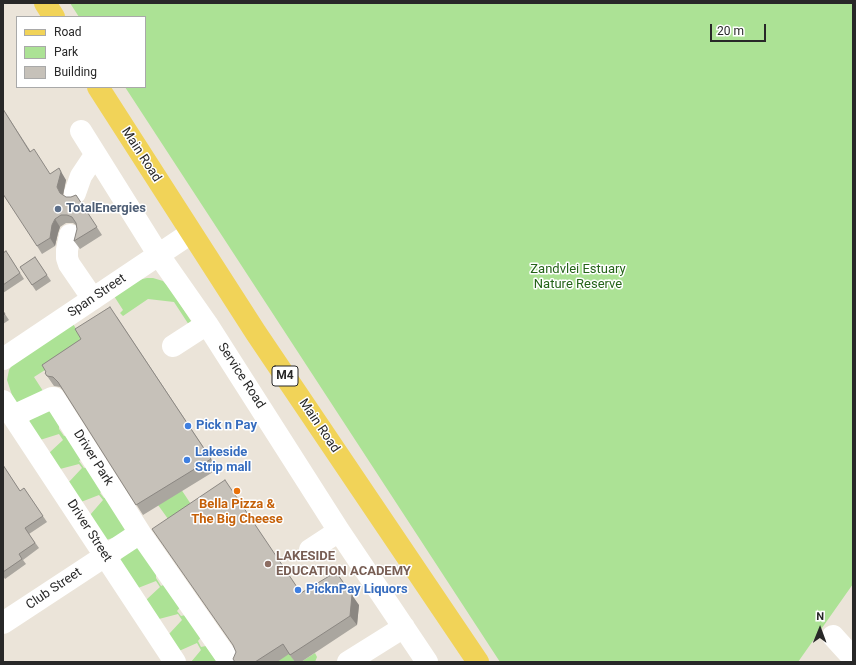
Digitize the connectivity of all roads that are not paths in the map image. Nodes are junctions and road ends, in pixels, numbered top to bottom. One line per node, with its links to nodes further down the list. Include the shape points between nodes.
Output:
1 (45, 3): 2 (main road)
2 (53, 16)
3 (99, 88): 7 (main road, Main Road / M4)
4 (81, 131): 5 (street, Service Road)
5 (95, 155): 6 (street, via 83,172); 9 (street, Service Road)
6 (75, 193)
7 (191, 233): 9 (street, Span Street); 27 (main road, Main Road / M4)
8 (70, 235): 10 (street, via 67,250 69,264)
9 (158, 254): 10 (street, Span Street); 11 (street, Service Road)
10 (93, 299): 13 (street, Span Street)
11 (207, 324): 12 (street); 15 (street, Service Road)
12 (173, 346)
13 (3, 360)
14 (8, 408): 16 (street, Driver Park, via 39,404 54,398); 18 (street, Driver Street)
15 (339, 531): 17 (street); 20 (street, Service Road)
16 (134, 536): 18 (street, Club Street); 24 (street, Driver Park)
17 (310, 550)
18 (105, 555): 19 (street, Club Street); 23 (street, Driver Street)
19 (3, 623)
20 (404, 627): 25 (street); 26 (street, Service Road)
21 (833, 636): 22 (street)
22 (853, 658)
23 (175, 662)
24 (230, 662)
25 (348, 662)
26 (427, 662)
27 (478, 662)

